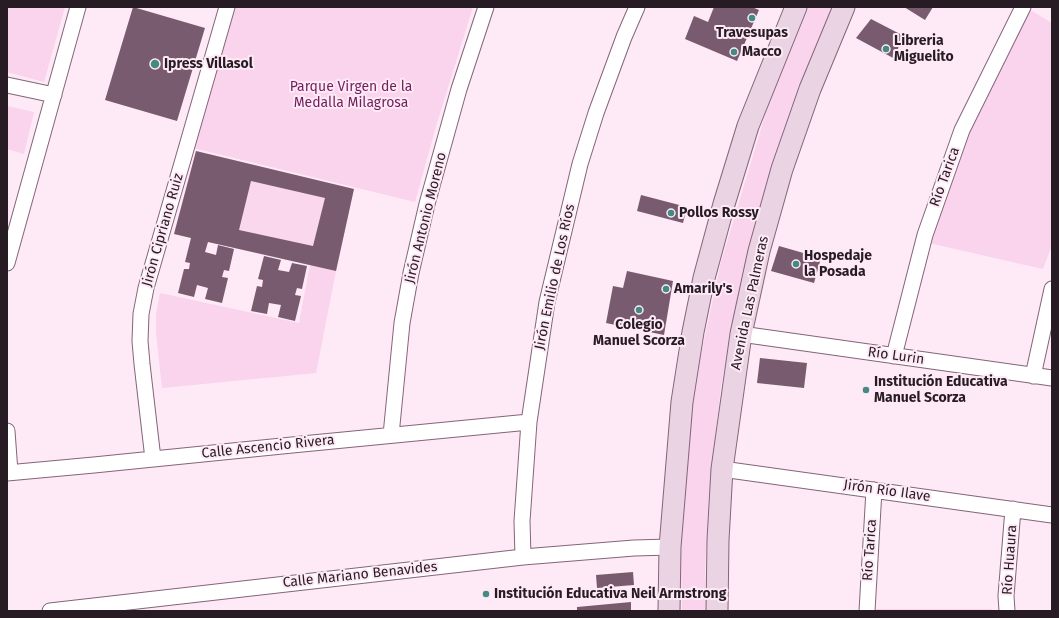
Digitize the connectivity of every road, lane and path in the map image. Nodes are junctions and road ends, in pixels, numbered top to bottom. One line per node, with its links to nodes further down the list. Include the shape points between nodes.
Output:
1 (78, 7): 9 (street)
2 (227, 7): 19 (street, Jirón Cipriano Ruiz, via 146,288 141,314 140,341)
3 (486, 7): 18 (street, Jirón Antonio Moreno, via 459,89 411,273 402,322)
4 (637, 7): 16 (street, Jirón Emilio de Los Ríos, via 596,113 580,164 547,302)
5 (796, 7): 25 (main road, via 748,126 704,278 682,402)
6 (844, 7): 12 (main road, Avenida Las Palmeras, via 810,90 782,170 759,251)
7 (1023, 7): 13 (street, Río Tarica, via 962,130 925,235)
8 (7, 85): 9 (street)
9 (54, 95): 10 (street)
10 (7, 263)
11 (1052, 289): 14 (street)
12 (741, 334): 13 (street, Río Lurin); 20 (main road, Avenida Las Palmeras)
13 (894, 356): 14 (street, Río Lurin)
14 (1033, 376): 15 (street, Río Lurin)
15 (1052, 378)
16 (530, 422): 18 (street, Calle Ascencio Rivera); 26 (street, Jirón Emilio de Los Ríos, via 522,521)
17 (7, 431): 21 (street)
18 (391, 435): 19 (street, Calle Ascencio Rivera)
19 (153, 459): 21 (street, Calle Ascencio Rivera)
20 (722, 469): 22 (street, Jirón Río Ilave); 29 (main road, Avenida Las Palmeras)
21 (9, 473)
22 (874, 490): 23 (street, Jirón Río Ilave); 30 (street, Río Tarica)
23 (1013, 509): 24 (street, Jirón Río Ilave); 31 (street, Río Huaura)
24 (1052, 515)
25 (670, 547): 26 (street, Calle Mariano Benavides); 28 (main road)
26 (523, 557): 27 (street, Calle Mariano Benavides)
27 (50, 611)
28 (669, 611)
29 (717, 611)
30 (866, 611)
31 (1007, 611)

